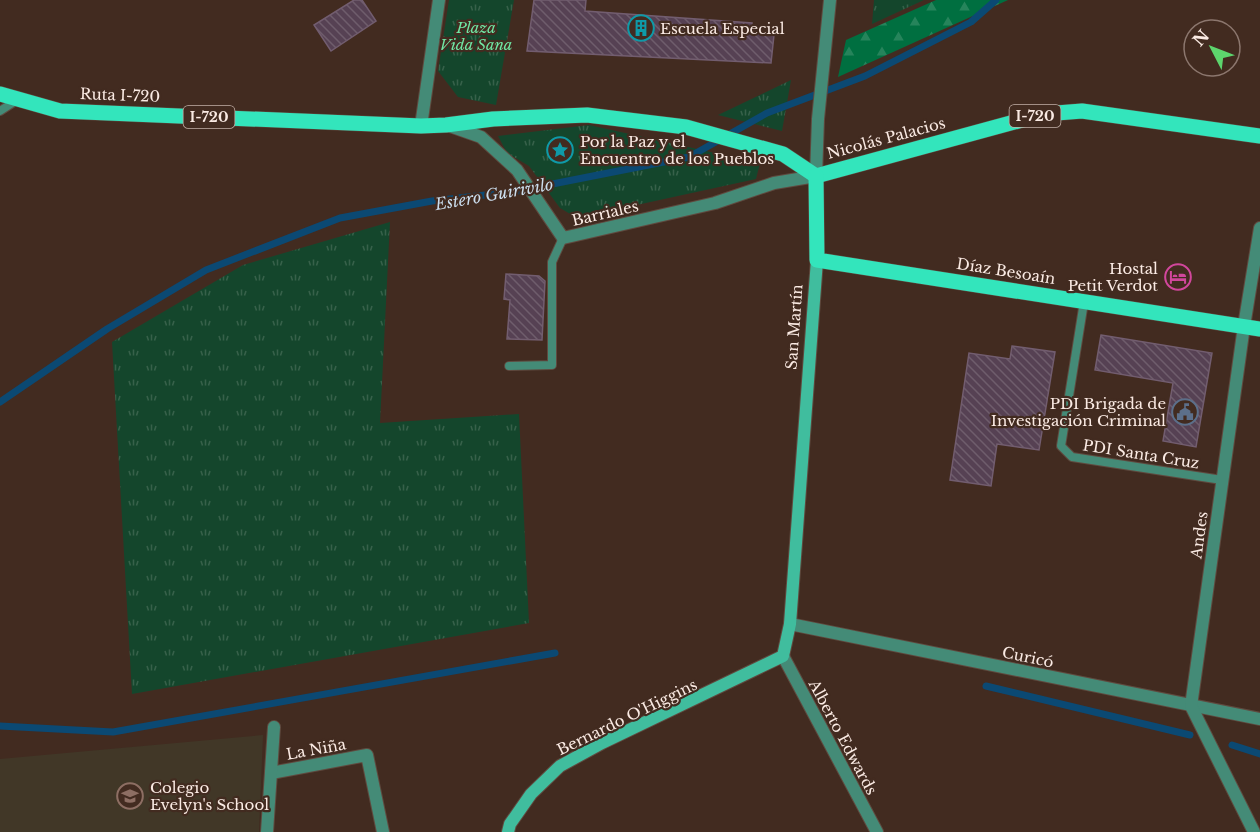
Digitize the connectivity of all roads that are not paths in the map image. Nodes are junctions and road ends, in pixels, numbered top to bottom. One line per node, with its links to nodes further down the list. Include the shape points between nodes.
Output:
1 (439, 0): 7 (street)
2 (830, 0): 9 (street, San Martín)
3 (0, 94): 4 (main road, Ruta I-720 / I-720)
4 (18, 99): 5 (lane); 7 (main road, Ruta I-720 / I-720, via 60,111)
5 (0, 111)
6 (446, 125): 7 (main road, Nicolás Palacios / I-720); 9 (main road, Nicolás Palacios / I-720, via 587,115 686,127 783,154); 11 (street, Barriales, via 481,137 517,170)
7 (421, 126)
8 (1260, 136): 9 (main road, Nicolás Palacios / I-720, via 1082,111 1044,114)
9 (816, 176): 11 (street, Barriales, via 774,183 714,203); 12 (main road, San Martín)
10 (1260, 228): 14 (street, Andes)
11 (563, 238): 16 (lane, via 552,262 552,365)
12 (817, 260): 13 (main road, Díaz Besoaín); 18 (main road, San Martín)
13 (1084, 302): 14 (main road, Díaz Besoaín); 17 (lane, PDI Santa Cruz, via 1061,447 1072,457)
14 (1244, 326): 15 (main road, Díaz Besoaín); 17 (street, Andes)
15 (1260, 329)
16 (509, 366)
17 (1222, 480): 20 (street, Andes)
18 (790, 624): 19 (main road, San Martín); 20 (street, Curicó)
19 (783, 656): 26 (main road, Bernardo O'Higgins, via 560,766 531,794); 27 (street, Alberto Edwards)
20 (1191, 706): 21 (street, Curicó); 28 (street)
21 (1260, 719)
22 (274, 727): 23 (street)
23 (271, 773): 24 (street); 25 (street, La Niña, via 367,755)
24 (267, 832)
25 (383, 832)
26 (508, 832)
27 (877, 832)
28 (1254, 832)

